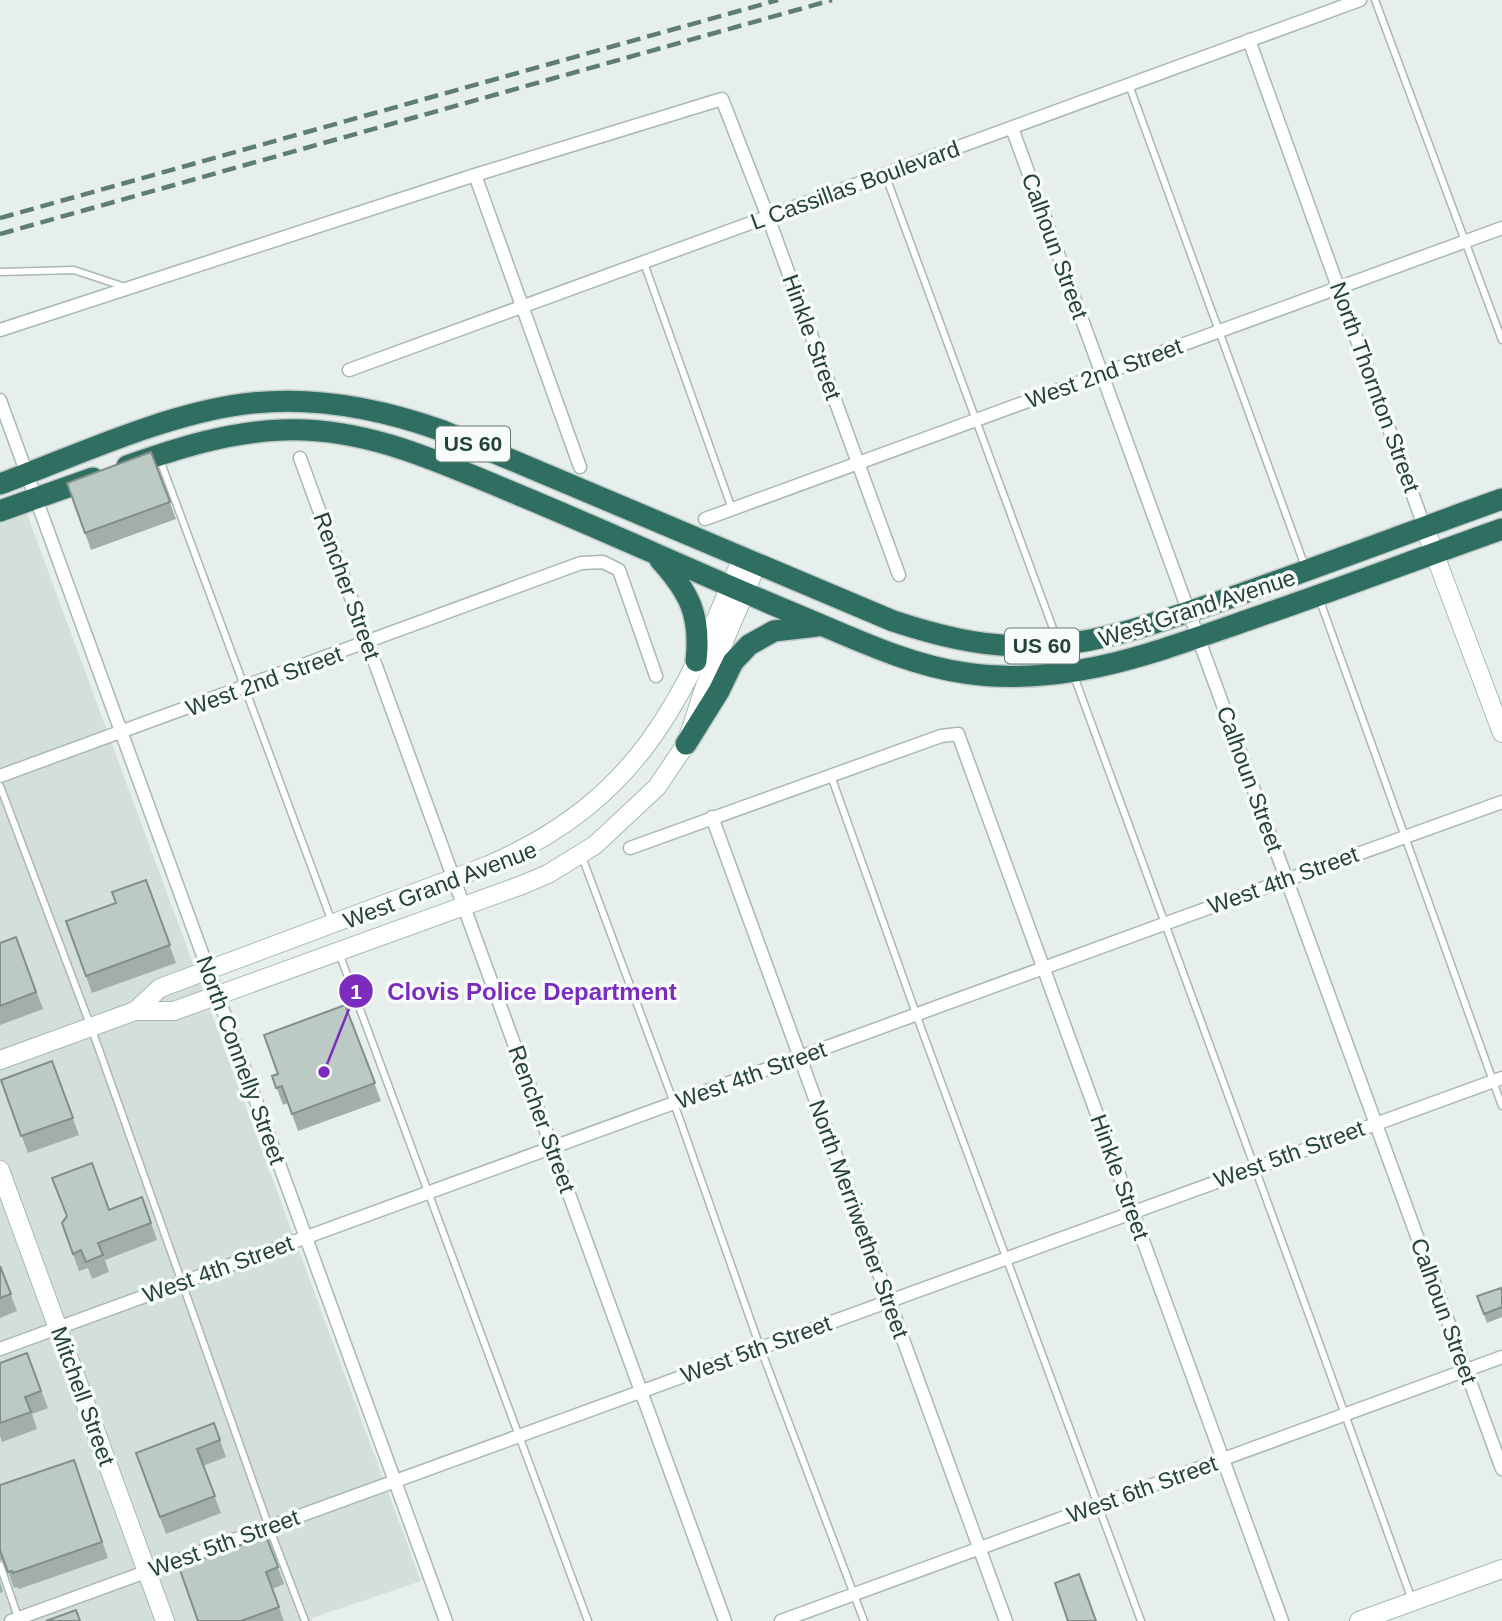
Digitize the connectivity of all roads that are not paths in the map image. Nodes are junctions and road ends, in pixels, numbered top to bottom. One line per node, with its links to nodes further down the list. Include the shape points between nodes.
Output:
1 (1360, 0): 3 (street, L Cassillas Boulevard)
2 (1375, 0): 10 (lane)
3 (1249, 40): 4 (street, L Cassillas Boulevard); 14 (street, North Thornton Street)
4 (1129, 85): 5 (street, L Cassillas Boulevard); 17 (lane)
5 (1012, 128): 6 (street, L Cassillas Boulevard); 20 (street, Calhoun Street)
6 (885, 174): 8 (street, L Cassillas Boulevard); 22 (lane)
7 (475, 175): 8 (street, Hinkle Street, via 722,99); 13 (street); 15 (street)
8 (768, 217): 11 (street, L Cassillas Boulevard); 25 (street, Hinkle Street)
9 (1502, 228): 10 (street, West 2nd Street)
10 (1466, 241): 14 (street, West 2nd Street); 18 (lane)
11 (643, 262): 15 (street, L Cassillas Boulevard); 31 (lane)
12 (0, 272): 13 (lane, via 74,271)
13 (128, 288): 16 (street)
14 (1339, 288): 17 (street, West 2nd Street); 34 (street, North Thornton Street)
15 (522, 307): 19 (street, L Cassillas Boulevard); 26 (street)
16 (0, 330)
17 (1218, 332): 20 (street, West 2nd Street); 39 (lane)
18 (1502, 340)
19 (349, 370)
20 (1101, 373): 22 (street, West 2nd Street); 43 (street, Calhoun Street)
21 (0, 400): 27 (street, North Connelly Street)
22 (977, 419): 25 (street, West 2nd Street); 47 (lane)
23 (159, 455): 29 (highway, US 60); 36 (highway, US 60, via 243,433 285,430 354,436 421,455); 51 (lane)
24 (300, 458): 46 (street, Rencher Street)
25 (859, 462): 31 (street, West 2nd Street); 40 (street, Hinkle Street)
26 (580, 467)
27 (27, 474): 28 (highway, US 60); 29 (street, North Connelly Street); 38 (highway, US 60, via 189,415 272,401 335,403 390,414 452,435)
28 (0, 484)
29 (36, 498): 32 (highway, US 60); 52 (street, North Connelly Street)
30 (1502, 499): 34 (highway, West Grand Avenue / US 60)
31 (732, 509): 33 (street, West 2nd Street)
32 (0, 511)
33 (705, 519)
34 (1424, 526): 37 (main road, North Thornton Street); 39 (highway, West Grand Avenue / US 60)
35 (1502, 529): 37 (highway, West Grand Avenue / US 60)
36 (654, 553): 41 (highway, US 60); 48 (highway, via 689,597 698,631)
37 (1435, 553): 42 (highway, West Grand Avenue / US 60); 53 (main road, North Thornton Street)
38 (749, 561): 41 (main road, West Grand Avenue); 47 (highway, West Grand Avenue / US 60, via 938,635 998,645)
39 (1307, 570): 43 (highway, West Grand Avenue / US 60)
40 (899, 575)
41 (737, 589): 44 (highway, West Grand Avenue / US 60); 48 (main road, West Grand Avenue); 54 (main road, West Grand Avenue)
42 (1319, 596): 45 (highway, West Grand Avenue / US 60); 60 (lane)
43 (1188, 611): 45 (street, Calhoun Street); 47 (highway, West Grand Avenue / US 60, via 1101,638)
44 (822, 625): 49 (highway, West Grand Avenue / US 60, via 923,663 965,673); 54 (highway, via 774,631 749,645 733,662)
45 (1198, 638): 49 (highway, West Grand Avenue / US 60, via 1147,656); 64 (street, Calhoun Street)
46 (368, 643): 50 (street, West 2nd Street, via 581,563 603,562 619,570); 51 (street, West 2nd Street); 63 (street, Rencher Street)
47 (1059, 645)
48 (696, 661): 63 (main road, West Grand Avenue, via 653,740 614,785 538,843)
49 (1073, 672): 67 (lane)
50 (656, 676)
51 (247, 687): 52 (street, West 2nd Street); 66 (lane)
52 (122, 733): 55 (street, West 2nd Street); 70 (street, North Connelly Street)
53 (1502, 733)
54 (686, 744): 62 (main road, West Grand Avenue, via 657,786)
55 (0, 776)
56 (831, 776): 59 (street); 69 (street, Hinkle Street, via 958,734); 73 (lane)
57 (0, 786): 74 (lane)
58 (1502, 802): 60 (street, West 4th Street)
59 (712, 817): 61 (street); 75 (street, North Merriwether Street)
60 (1404, 837): 64 (street, West 4th Street); 77 (lane)
61 (629, 848)
62 (581, 854): 65 (main road, West Grand Avenue, via 548,874); 78 (lane)
63 (454, 878): 65 (street, Rencher Street); 66 (main road, West Grand Avenue)
64 (1286, 879): 67 (street, West 4th Street); 80 (street, Calhoun Street)
65 (464, 906): 68 (main road, West Grand Avenue); 81 (street, Rencher Street)
66 (333, 924): 70 (main road, West Grand Avenue)
67 (1164, 924): 69 (street, West 4th Street); 82 (lane)
68 (338, 951): 71 (main road, West Grand Avenue); 84 (lane)
69 (1043, 968): 73 (street, West 4th Street); 85 (street, Hinkle Street)
70 (208, 970): 71 (street, North Connelly Street); 72 (main road, West Grand Avenue, via 160,988)
71 (218, 995): 72 (main road, West Grand Avenue, via 174,1011); 86 (street, North Connelly Street)
72 (135, 1010): 74 (main road, West Grand Avenue)
73 (916, 1014): 75 (street, West 4th Street); 87 (lane)
74 (91, 1027): 76 (main road, West Grand Avenue); 88 (lane)
75 (799, 1057): 78 (street, West 4th Street); 89 (street, North Merriwether Street)
76 (0, 1060)
77 (1497, 1080): 79 (lane); 80 (street, West 5th Street)
78 (674, 1103): 81 (street, West 4th Street); 91 (lane)
79 (1502, 1106)
80 (1375, 1122): 82 (street, West 5th Street); 94 (street, Calhoun Street)
81 (552, 1147): 84 (street, West 4th Street); 95 (street, Rencher Street)
82 (1255, 1166): 85 (street, West 5th Street); 96 (lane)
83 (0, 1170): 90 (main road, Mitchell Street)
84 (428, 1193): 86 (street, West 4th Street); 97 (lane)
85 (1132, 1211): 87 (street, West 5th Street); 98 (street, Hinkle Street)
86 (306, 1237): 88 (street, West 4th Street); 100 (street, North Connelly Street)
87 (1006, 1257): 89 (street, West 5th Street); 101 (lane)
88 (182, 1283): 90 (street, West 4th Street); 102 (lane)
89 (888, 1300): 91 (street, West 5th Street); 103 (street, North Merriwether Street)
90 (58, 1328): 92 (street, West 4th Street); 106 (main road, Mitchell Street)
91 (761, 1347): 95 (street, West 5th Street); 107 (lane)
92 (0, 1349)
93 (1502, 1357): 94 (street, West 6th Street)
94 (1466, 1371): 96 (street, West 6th Street); 99 (street, Calhoun Street)
95 (641, 1391): 97 (street, West 5th Street); 114 (street, Rencher Street)
96 (1346, 1415): 98 (street, West 6th Street); 108 (lane)
97 (519, 1435): 100 (street, West 5th Street); 113 (lane)
98 (1223, 1460): 101 (street, West 6th Street); 119 (street, Hinkle Street)
99 (1502, 1469)
100 (395, 1480): 102 (street, West 5th Street); 112 (street, North Connelly Street)
101 (1097, 1506): 103 (street, West 6th Street); 118 (lane)
102 (269, 1527): 106 (street, West 5th Street); 111 (lane)
103 (979, 1549): 107 (street, West 6th Street); 117 (street, North Merriwether Street)
104 (0, 1565): 109 (lane)
105 (1502, 1569): 108 (main road)
106 (147, 1571): 109 (street, West 5th Street); 110 (main road, Mitchell Street)
107 (854, 1594): 115 (street, West 6th Street); 116 (lane)
108 (1413, 1601): 120 (main road)
109 (17, 1620)
110 (165, 1621)
111 (304, 1621)
112 (446, 1621)
113 (588, 1621)
114 (725, 1621)
115 (781, 1621)
116 (864, 1621)
117 (1006, 1621)
118 (1141, 1621)
119 (1282, 1621)
120 (1359, 1621)

